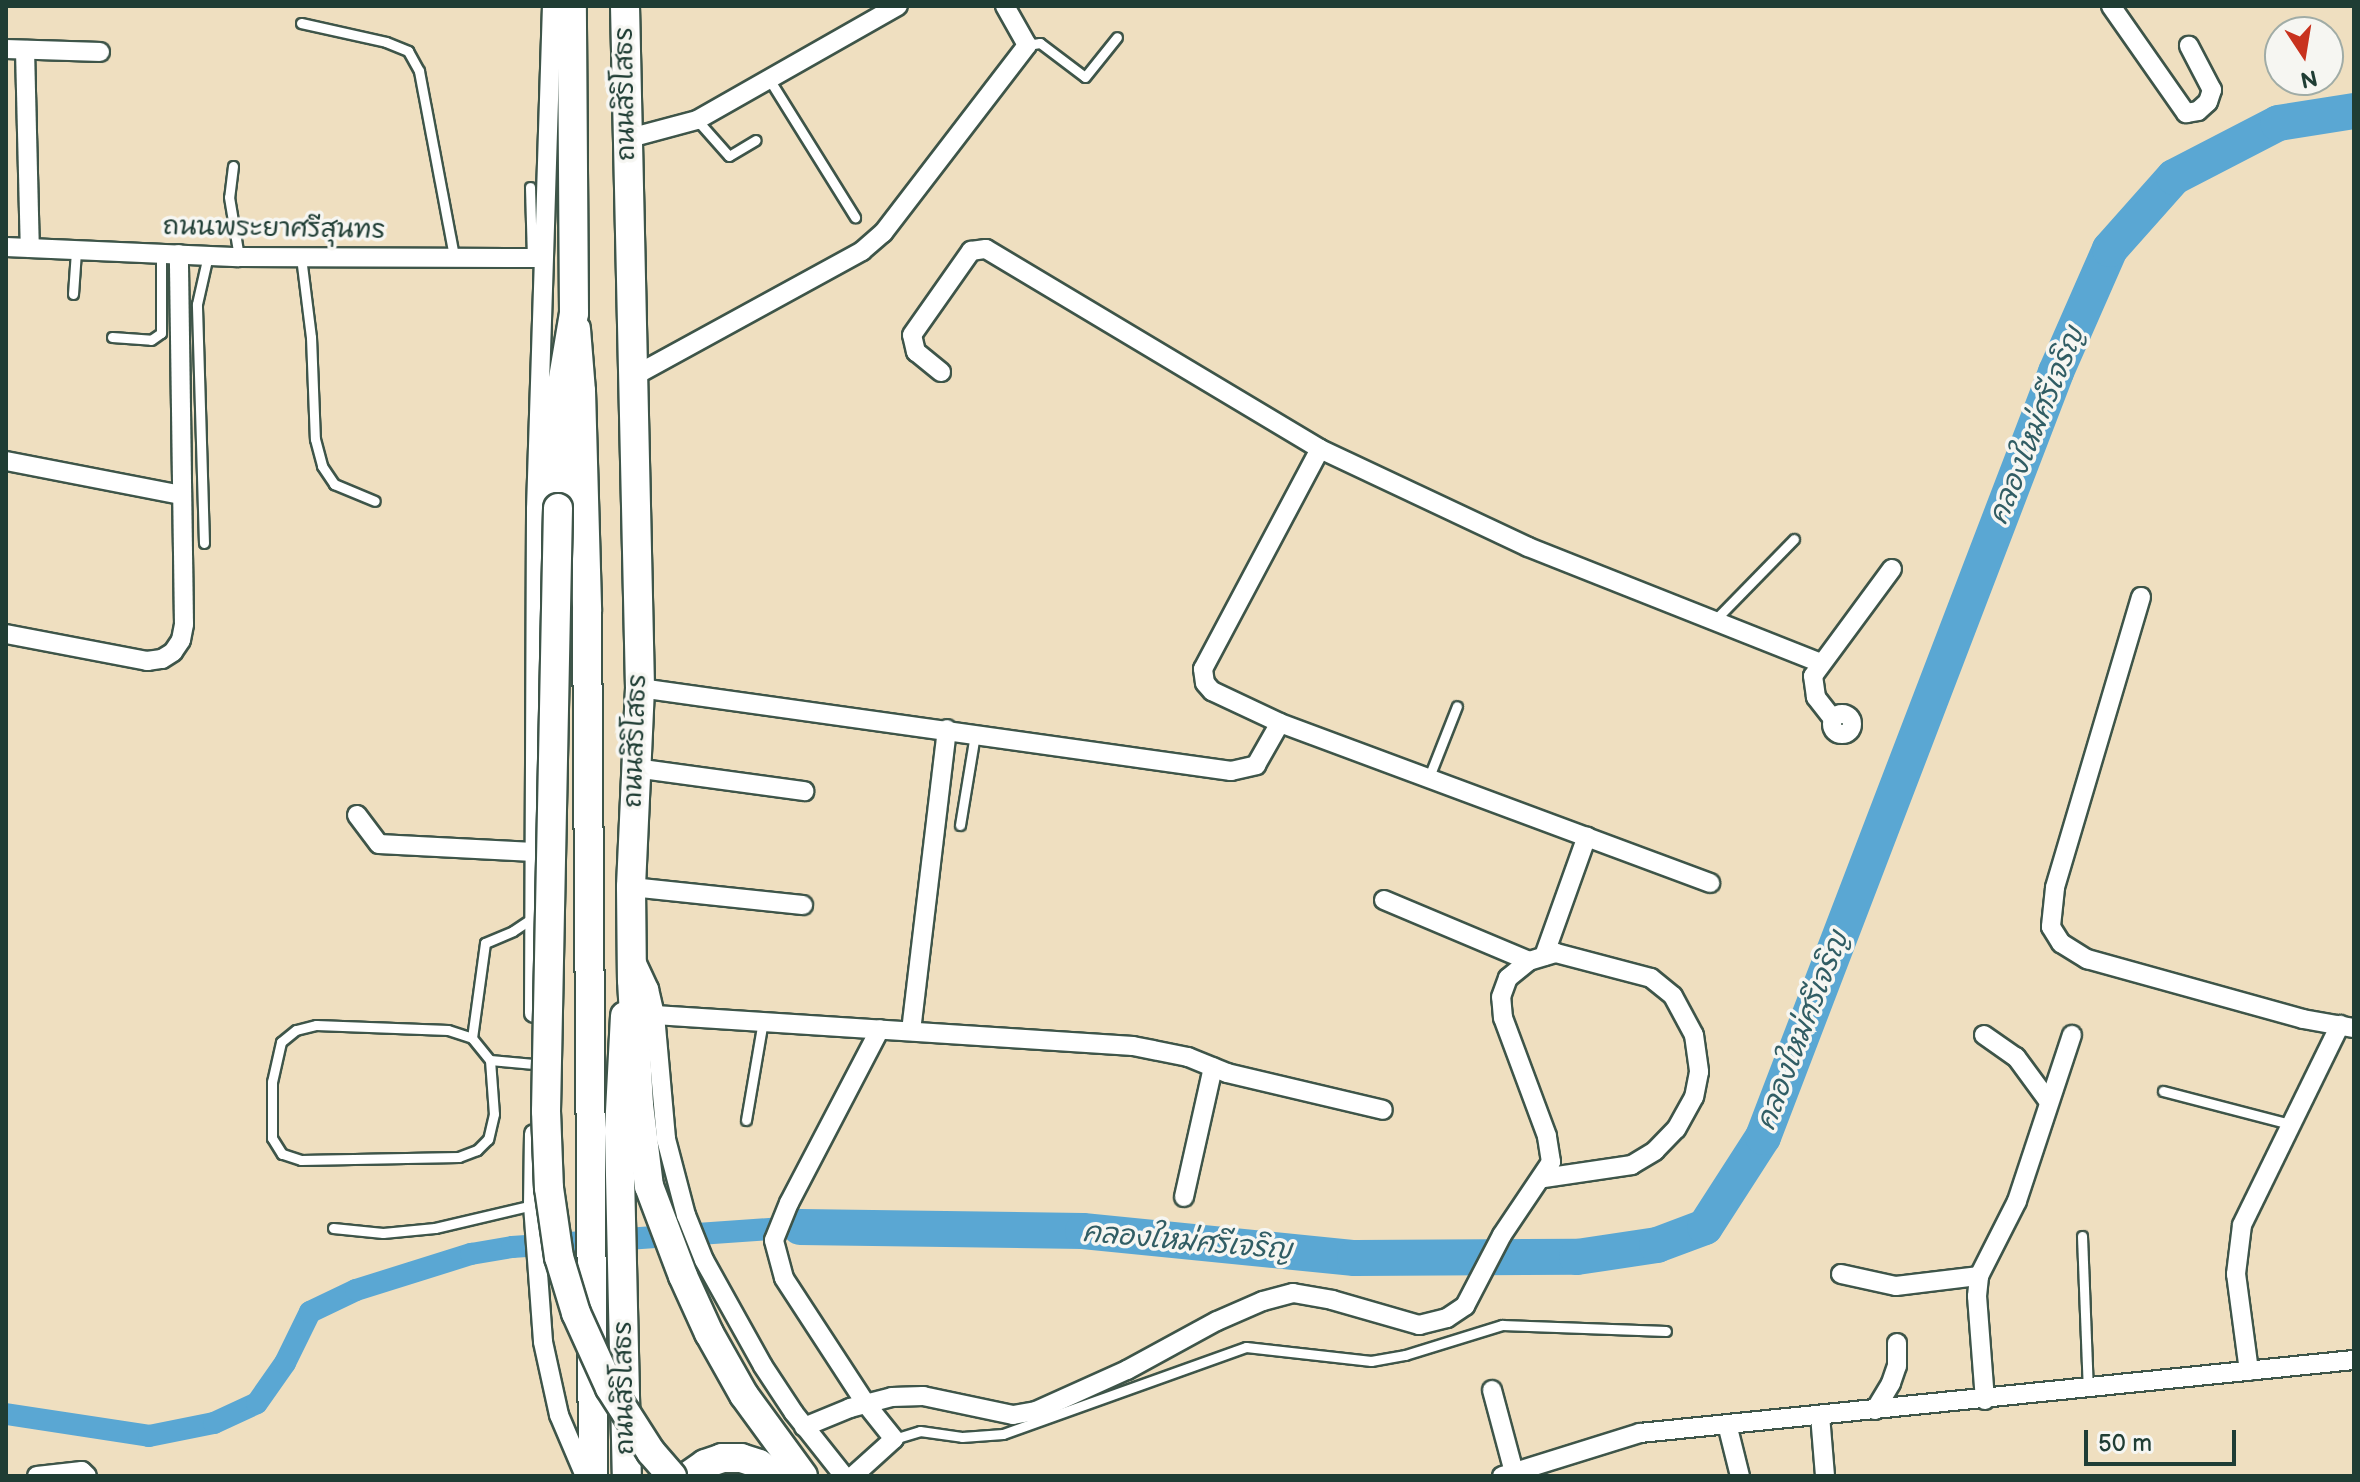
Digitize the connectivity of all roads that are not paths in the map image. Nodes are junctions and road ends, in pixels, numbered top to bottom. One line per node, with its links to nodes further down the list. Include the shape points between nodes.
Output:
1 (552, 6): 28 (street)
2 (572, 6): 30 (main road, ถนนสิริโสธร)
3 (625, 6): 15 (main road, ถนนสิริโสธร)
4 (898, 6): 13 (street)
5 (1005, 6): 9 (street)
6 (2111, 6): 10 (street, via 2186,113 2198,111 2212,90)
7 (301, 23): 27 (lane, via 408,51 419,71)
8 (1117, 37): 9 (lane, via 1085,77 1040,43)
9 (1027, 45): 33 (street, via 883,233 862,251)
10 (2189, 46)
11 (15, 49): 12 (street); 21 (street)
12 (100, 52)
13 (769, 79): 14 (street); 19 (lane)
14 (697, 120): 15 (street); 16 (lane, via 729,156)
15 (626, 139): 33 (main road, ถนนสิริโสธร)
16 (756, 140)
17 (233, 166): 25 (lane, via 229,197)
18 (530, 187): 28 (lane)
19 (855, 217)
20 (6, 247): 21 (street, ถนนพระยาศรีสุนทร)
21 (30, 248): 22 (street, ถนนพระยาศรีสุนทร)
22 (76, 251): 23 (street, ถนนพระยาศรีสุนทร); 29 (lane)
23 (170, 254): 24 (street, ถนนพระยาศรีสุนทร); 31 (lane, via 161,333 151,340); 37 (street)
24 (208, 255): 25 (street, ถนนพระยาศรีสุนทร); 36 (lane, via 197,304)
25 (239, 257): 26 (street, ถนนพระยาศรีสุนทร)
26 (301, 257): 27 (street, ถนนพระยาศรีสุนทร); 38 (lane, via 315,439 322,466 334,484)
27 (454, 257): 28 (street, ถนนพระยาศรีสุนทร)
28 (537, 258): 58 (street)
29 (73, 294)
30 (574, 313): 107 (main road, ถนนสิริโสธร, via 587,611); 109 (main road, bridge, via 561,390 546,1111 549,1188 559,1257 576,1313 610,1388)
31 (112, 337)
32 (941, 372): 34 (street, via 916,352 912,335 971,251 986,249)
33 (634, 376): 46 (main road, ถนนสิริโสธร)
34 (1320, 449): 43 (street, via 1528,547); 49 (street, via 1203,669 1212,691)
35 (6, 461): 37 (street)
36 (202, 480): 37 (lane); 40 (lane)
37 (181, 487): 44 (street, via 184,624 173,652 147,661)
38 (375, 501)
39 (1794, 539): 43 (lane)
40 (204, 543)
41 (1892, 569): 45 (street)
42 (2141, 597): 69 (street, via 2055,888 2051,927 2061,943 2087,959)
43 (1715, 620): 45 (street)
44 (6, 634)
45 (1821, 663): 48 (street, via 1812,684)
46 (640, 688): 50 (street); 52 (main road, ถนนสิริโสธร)
47 (1457, 706): 53 (lane)
48 (1833, 719)
49 (1280, 723): 51 (street, via 1256,765 1231,771); 53 (street)
50 (947, 729): 51 (street); 71 (street)
51 (975, 734): 56 (lane)
52 (635, 768): 54 (street); 60 (main road, ถนนสิริโสธร)
53 (1429, 777): 57 (street)
54 (804, 791)
55 (357, 815): 58 (street, via 379,844)
56 (960, 825)
57 (1587, 836): 59 (street); 65 (street)
58 (534, 852): 63 (street)
59 (1710, 883)
60 (631, 887): 62 (street); 64 (main road, ถนนสิริโสธร)
61 (1384, 900): 65 (street)
62 (803, 905)
63 (535, 916): 74 (lane, via 485,943); 76 (street)
64 (632, 949): 66 (main road, ถนนสิริโสธร); 67 (street)
65 (1536, 959): 83 (street, via 1508,978 1501,997 1503,1018 1549,1144); 83 (street, via 1556,953 1651,978 1673,996 1694,1035 1699,1072 1694,1097 1676,1129 1655,1151 1632,1165)
66 (632, 980): 108 (main road, ถนนสิริโสธร, via 623,1028 619,1131); 112 (main road, via 644,1146 661,1221 709,1333 744,1395)
67 (655, 1015): 68 (street); 101 (street, via 666,1139 686,1215 729,1308)
68 (763, 1021): 70 (street); 81 (lane)
69 (2347, 1027): 82 (street)
70 (880, 1029): 71 (street); 97 (street, via 774,1240 784,1278)
71 (911, 1031): 77 (street, via 1133,1046)
72 (1984, 1035): 79 (street, via 2016,1057)
73 (2072, 1035): 79 (street)
74 (472, 1038): 75 (lane); 75 (lane, via 448,1030 316,1025 296,1030 281,1042 272,1082 272,1138 282,1154 301,1160 459,1157 488,1139 494,1114)
75 (490, 1060): 76 (lane)
76 (534, 1064): 85 (street)
77 (1213, 1067): 80 (street); 84 (street)
78 (2163, 1091): 82 (lane)
79 (2049, 1102): 89 (street, via 2017,1201)
80 (1383, 1110)
81 (746, 1120)
82 (2290, 1124): 93 (street, via 2242,1225 2236,1274)
83 (1544, 1178): 97 (street, via 1502,1235 1465,1306 1447,1318 1419,1325 1293,1293 1178,1339 1036,1411 1013,1415 923,1396)
84 (1184, 1197)
85 (533, 1205): 86 (lane, via 435,1228 383,1233); 106 (street, via 543,1342 559,1415)
86 (333, 1228)
87 (2082, 1236): 94 (lane)
88 (1841, 1274): 89 (street, via 1896,1286)
89 (1979, 1276): 96 (street)
90 (1666, 1331): 102 (lane, via 1502,1325 1371,1361 1246,1347 1003,1434 962,1437 920,1431)
91 (1897, 1343): 98 (street, via 1897,1366)
92 (2354, 1360): 93 (street)
93 (2249, 1371): 94 (street)
94 (2088, 1389): 96 (street)
95 (1492, 1390): 103 (street)
96 (1985, 1400): 98 (street)
97 (866, 1404): 101 (street); 102 (street)
98 (1875, 1410): 99 (street)
99 (1820, 1415): 100 (street); 116 (street)
100 (1727, 1424): 103 (street, via 1640,1433); 115 (street)
101 (804, 1427): 113 (street)
102 (894, 1439): 114 (street)
103 (1508, 1474)
104 (37, 1476): 105 (street, via 82,1471)
105 (87, 1476)
106 (585, 1476)
107 (593, 1476)
108 (627, 1476)
109 (672, 1476)
110 (688, 1476): 111 (main road, via 722,1458 750,1461)
111 (775, 1476)
112 (803, 1476)
113 (844, 1476)
114 (853, 1476)
115 (1740, 1476)
116 (1825, 1476)

